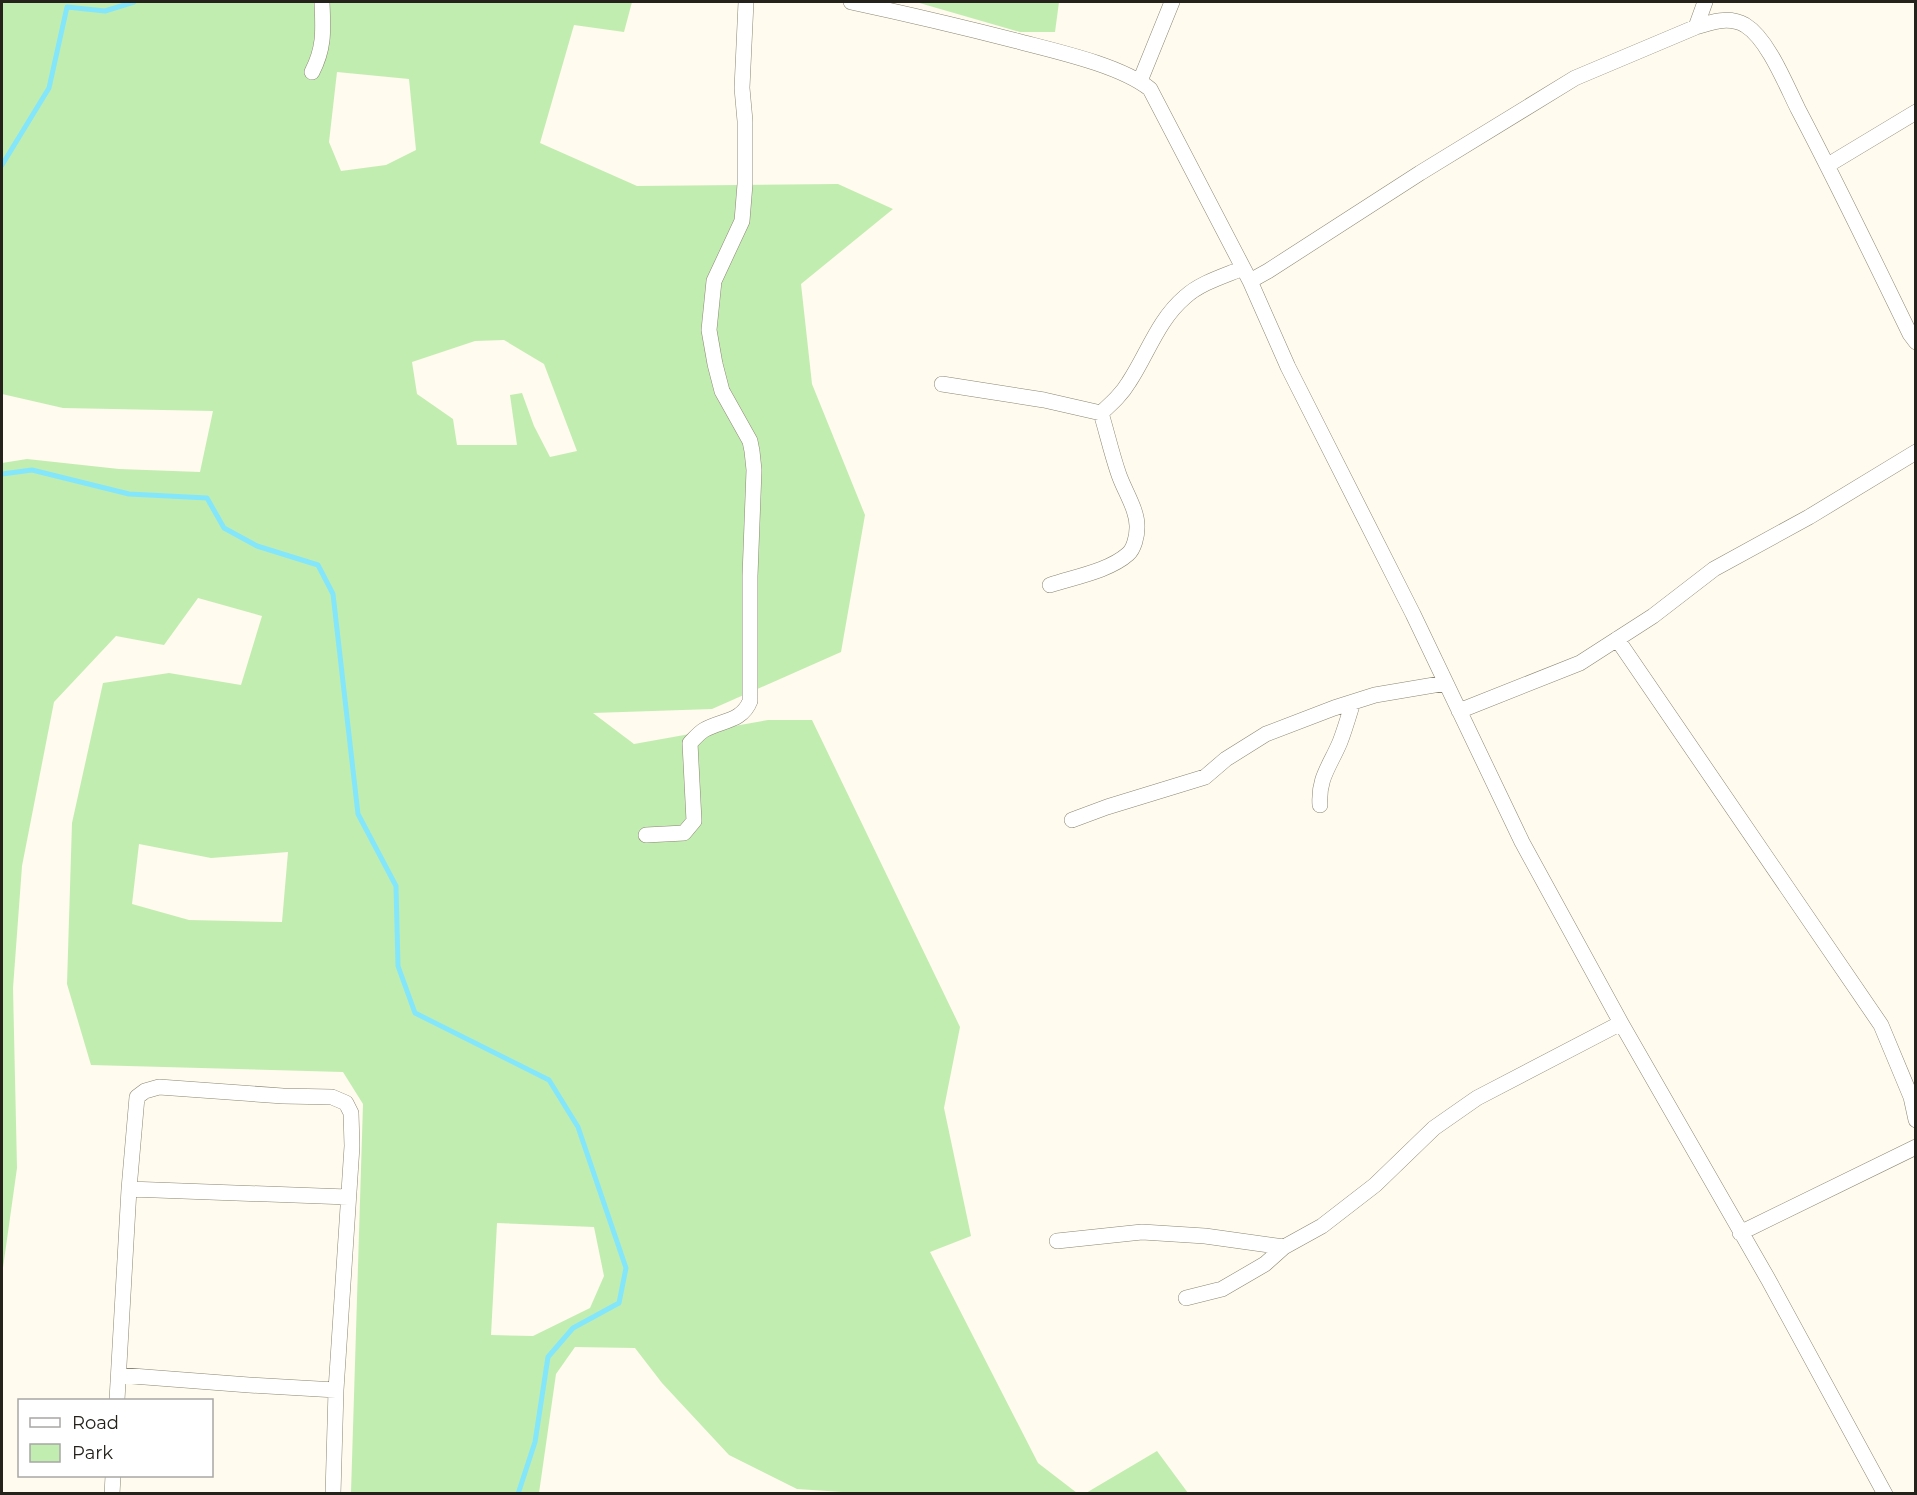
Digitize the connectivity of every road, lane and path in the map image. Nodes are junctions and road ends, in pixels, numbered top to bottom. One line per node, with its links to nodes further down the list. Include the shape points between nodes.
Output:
1 (322, 2): 7 (street, via 323,41)
2 (746, 2): 23 (street, via 742,221 714,281 709,330 722,391 752,451 750,701 737,718 703,730 690,743 694,821 684,833)
3 (851, 2): 8 (street, via 1067,54)
4 (1172, 2): 8 (street)
5 (1705, 2): 6 (street)
6 (1696, 27): 10 (street, via 1727,20 1744,25 1766,47); 11 (street, via 1575,78 1268,271)
7 (312, 72)
8 (1140, 81): 11 (street, via 1157,98)
9 (1916, 112): 10 (street)
10 (1828, 165): 12 (street)
11 (1246, 274): 14 (street, via 1186,295 1166,316 1130,381); 18 (street, via 1288,367)
12 (1916, 342)
13 (942, 384): 14 (street)
14 (1101, 413): 16 (street, via 1134,512 1136,540 1130,553 1115,562)
15 (1916, 452): 17 (street, via 1714,569)
16 (1050, 585)
17 (1617, 639): 20 (street, via 1580,663); 25 (street, via 1881,1025 1911,1097)
18 (1446, 683): 19 (street); 20 (street)
19 (1353, 702): 21 (street, via 1325,772 1319,791); 22 (street, via 1266,734 1205,777)
20 (1459, 711): 24 (street, via 1522,842)
21 (1320, 805)
22 (1072, 820)
23 (646, 834)
24 (1621, 1023): 29 (street); 31 (street, via 1477,1098 1434,1128 1375,1185 1331,1219)
25 (1916, 1120)
26 (1916, 1147): 29 (street)
27 (129, 1190): 28 (street); 28 (street, via 137,1097 159,1087 332,1097 346,1103 351,1113); 33 (street)
28 (348, 1197): 34 (street)
29 (1740, 1233): 39 (street)
30 (1057, 1241): 31 (street, via 1142,1232)
31 (1284, 1246): 32 (street, via 1265,1264 1222,1288)
32 (1186, 1298)
33 (119, 1375): 34 (street); 35 (street)
34 (336, 1390): 38 (street)
35 (117, 1399)
36 (113, 1477): 37 (street)
37 (112, 1494)
38 (333, 1494)
39 (1885, 1494)

